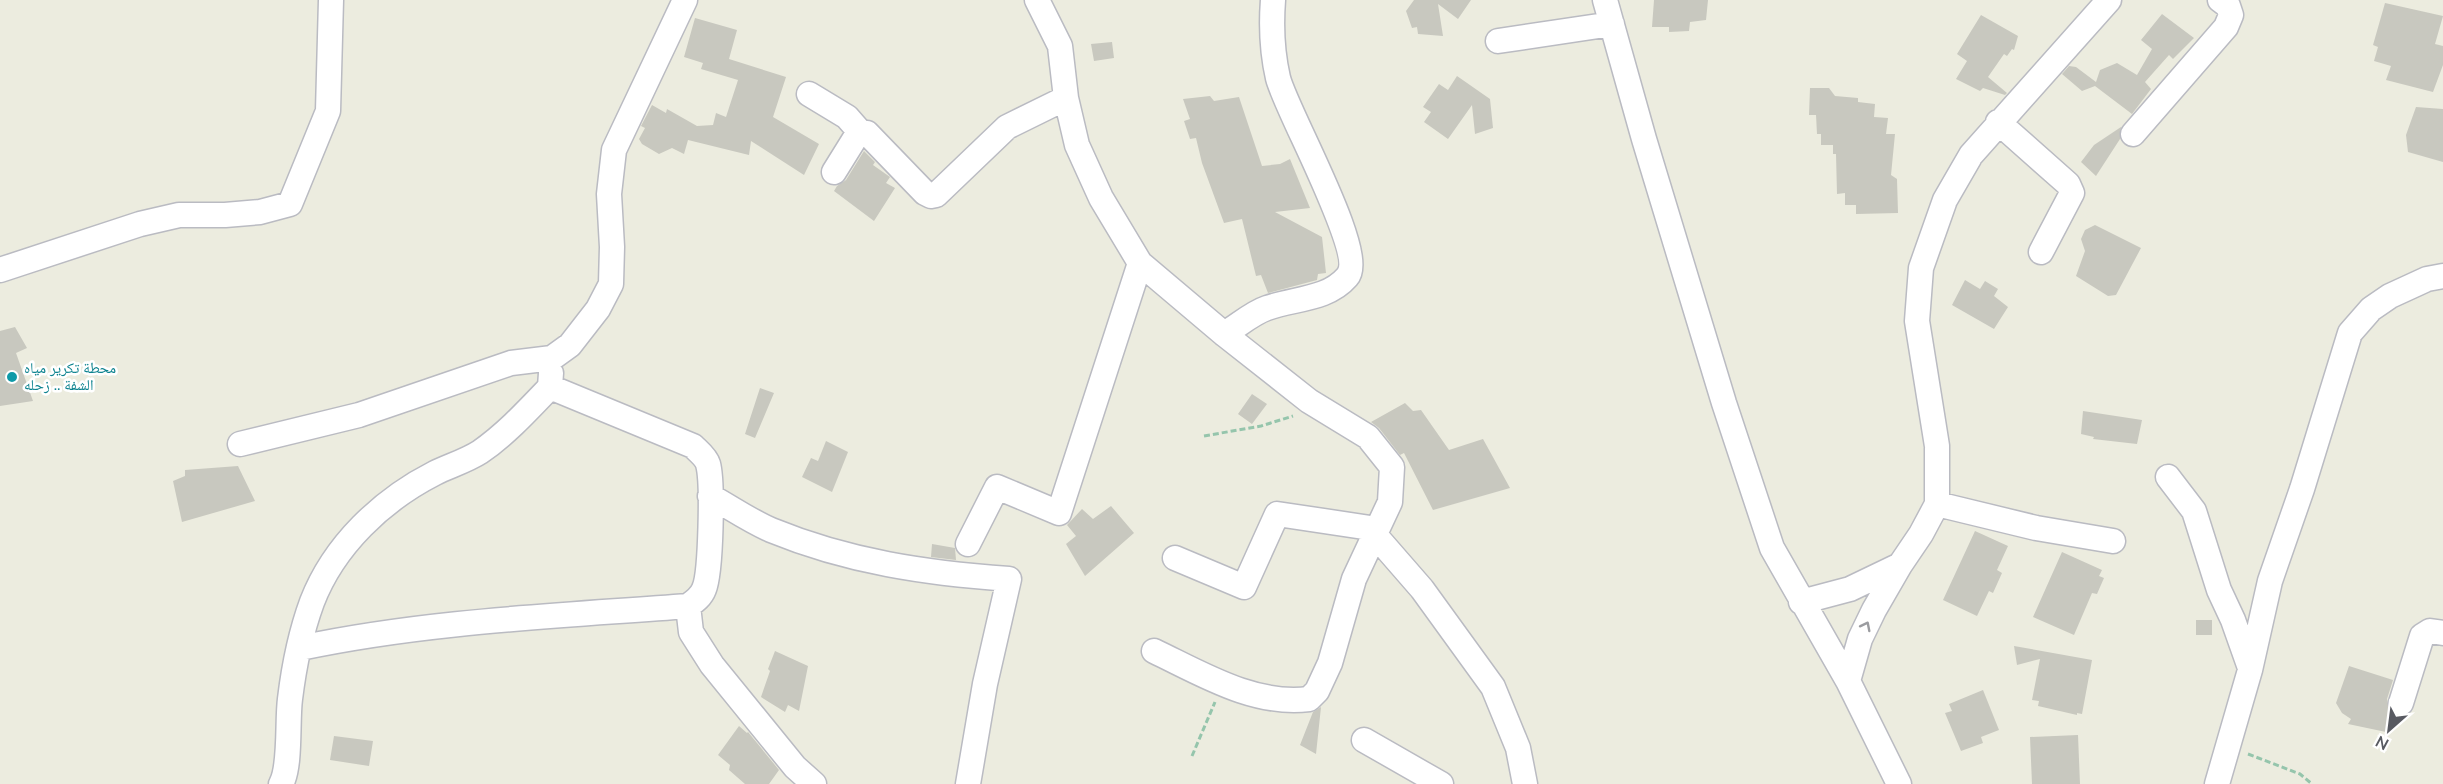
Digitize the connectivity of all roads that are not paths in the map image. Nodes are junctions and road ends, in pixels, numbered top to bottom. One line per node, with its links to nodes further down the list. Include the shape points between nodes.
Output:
1 (331, 0): 18 (street, via 328,111 290,204 225,216 179,215)
2 (685, 0): 21 (street, via 614,150 609,194 611,284 598,309 570,345)
3 (1037, 0): 11 (street, via 1060,46)
4 (1273, 0): 20 (street, via 1271,30 1278,77 1286,103 1312,151 1347,242 1352,266 1349,275 1332,291 1265,308)
5 (1605, 0): 8 (street)
6 (2109, 0): 12 (street)
7 (2220, 0): 14 (street, via 2231,15 2226,27)
8 (1612, 24): 9 (street); 32 (street, via 1724,403 1772,548)
9 (1498, 41)
10 (808, 94): 13 (street, via 847,117)
11 (1066, 98): 13 (street, via 1007,127 931,196 867,133); 17 (street, via 1077,144 1101,198)
12 (1998, 122): 16 (street, via 2068,184 2072,193); 26 (street, via 1971,155 1945,200 1921,268 1917,321 1937,446)
13 (861, 133): 15 (street)
14 (2133, 134)
15 (834, 172)
16 (2041, 252)
17 (1140, 263): 20 (street); 29 (street, via 1059,513 997,488)
18 (0, 270)
19 (2443, 276): 37 (street, via 2390,296 2371,309 2350,333 2270,581)
20 (1224, 334): 27 (street, via 1324,410 1368,437 1392,467 1390,502)
21 (552, 358): 22 (street); 23 (street, via 511,363 358,415)
22 (550, 387): 25 (street, via 693,446 708,461); 35 (street, via 509,429 478,453 401,492 364,524 326,573 313,600)
23 (240, 444)
24 (2168, 477): 37 (street, via 2194,511)
25 (710, 496): 33 (street, via 705,588); 43 (street, via 770,529 862,561 943,574 1009,579)
26 (1936, 504): 28 (street, via 2036,528); 31 (street)
27 (1376, 532): 30 (street, via 1276,514 1244,587); 36 (street, via 1354,579 1330,663 1309,699 1297,701 1240,692); 45 (street, via 1493,687 1518,748)
28 (2113, 540)
29 (968, 544)
30 (1174, 558)
31 (1900, 565): 32 (street, via 1850,589); 38 (street, one-way to 31, via 1860,639)
32 (1801, 602): 38 (street)
33 (688, 606): 35 (street, via 461,624); 42 (street, via 691,632 712,665 795,767)
34 (2443, 633): 39 (street, via 2430,631 2422,636)
35 (300, 648): 41 (street, via 290,699)
36 (1154, 651)
37 (2250, 670): 47 (street)
38 (1848, 681): 46 (street)
39 (2401, 703)
40 (1364, 740): 44 (street)
41 (286, 783)
42 (814, 784)
43 (968, 784)
44 (1441, 784)
45 (1525, 784)
46 (1899, 784)
47 (2217, 784)

